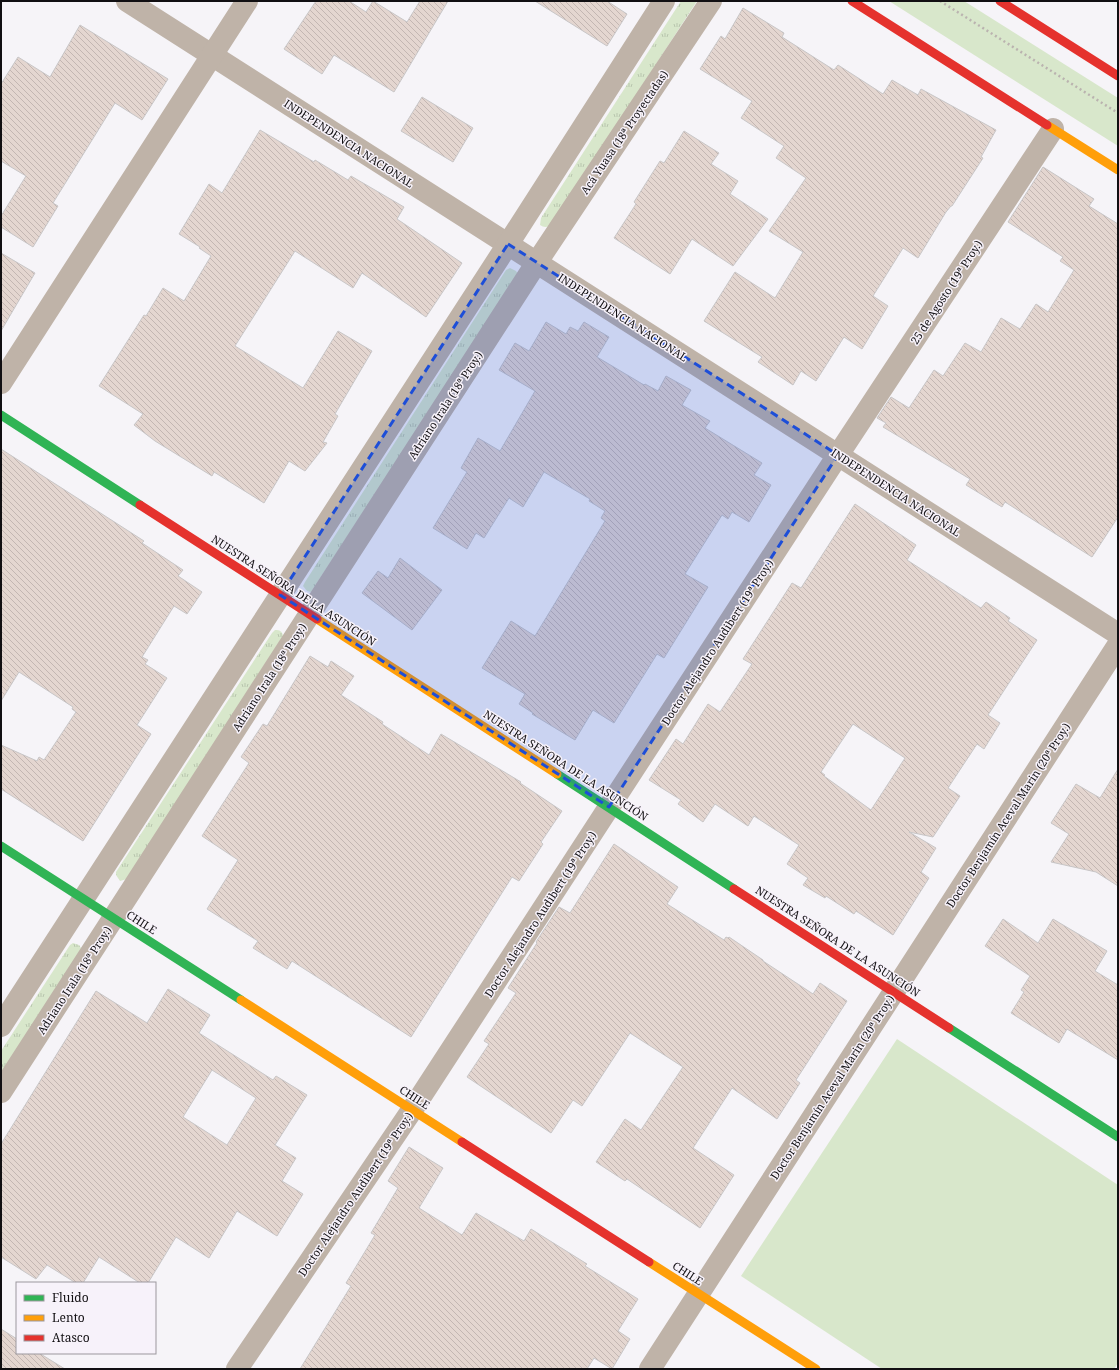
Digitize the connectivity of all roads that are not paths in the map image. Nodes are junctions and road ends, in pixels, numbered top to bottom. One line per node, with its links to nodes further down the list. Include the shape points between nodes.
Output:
1 (127, 1): 7 (street, INDEPENDENCIA NACIONAL)
2 (247, 1): 7 (street)
3 (664, 1): 11 (street)
4 (710, 1): 12 (street, Acá Yuasa (18ª Proyectadas))
5 (852, 1): 9 (street)
6 (1000, 1): 8 (street)
7 (212, 55): 11 (street, INDEPENDENCIA NACIONAL); 13 (street)
8 (1118, 76)
9 (1054, 129): 10 (street); 15 (street, 25 de Agosto (19ª Proy.))
10 (1118, 170)
11 (508, 244): 12 (street, INDEPENDENCIA NACIONAL); 16 (street)
12 (537, 262): 15 (street, INDEPENDENCIA NACIONAL); 17 (street, Adriano Irala (18ª Proy.))
13 (1, 383)
14 (1, 415): 16 (street, NUESTRA SEÑORA DE LA ASUNCIÓN)
15 (838, 455): 18 (street, INDEPENDENCIA NACIONAL); 20 (street, Doctor Alejandro Audibert (19ª Proy.))
16 (280, 595): 17 (street, NUESTRA SEÑORA DE LA ASUNCIÓN); 22 (street)
17 (310, 614): 20 (street, NUESTRA SEÑORA DE LA ASUNCIÓN); 23 (street, Adriano Irala (18ª Proy.))
18 (1118, 634)
19 (1118, 645): 24 (street, Doctor Benjamín Aceval Marin (20ª Proy.))
20 (609, 808): 24 (street, NUESTRA SEÑORA DE LA ASUNCIÓN); 27 (street, Doctor Alejandro Audibert (19ª Proy.))
21 (1, 846): 22 (street, CHILE)
22 (83, 899): 23 (street, CHILE); 25 (street)
23 (114, 918): 26 (street, Adriano Irala (18ª Proy.)); 27 (street, CHILE)
24 (894, 992): 28 (street, NUESTRA SEÑORA DE LA ASUNCIÓN); 29 (street, Doctor Benjamín Aceval Marin (20ª Proy.))
25 (1, 1026)
26 (1, 1092)
27 (412, 1110): 29 (street, CHILE); 30 (street, Doctor Alejandro Audibert (19ª Proy.))
28 (1118, 1137)
29 (699, 1294): 31 (street, Doctor Benjamín Aceval Marin (20ª Proy.)); 32 (street, CHILE)
30 (237, 1369)
31 (650, 1369)
32 (816, 1369)

